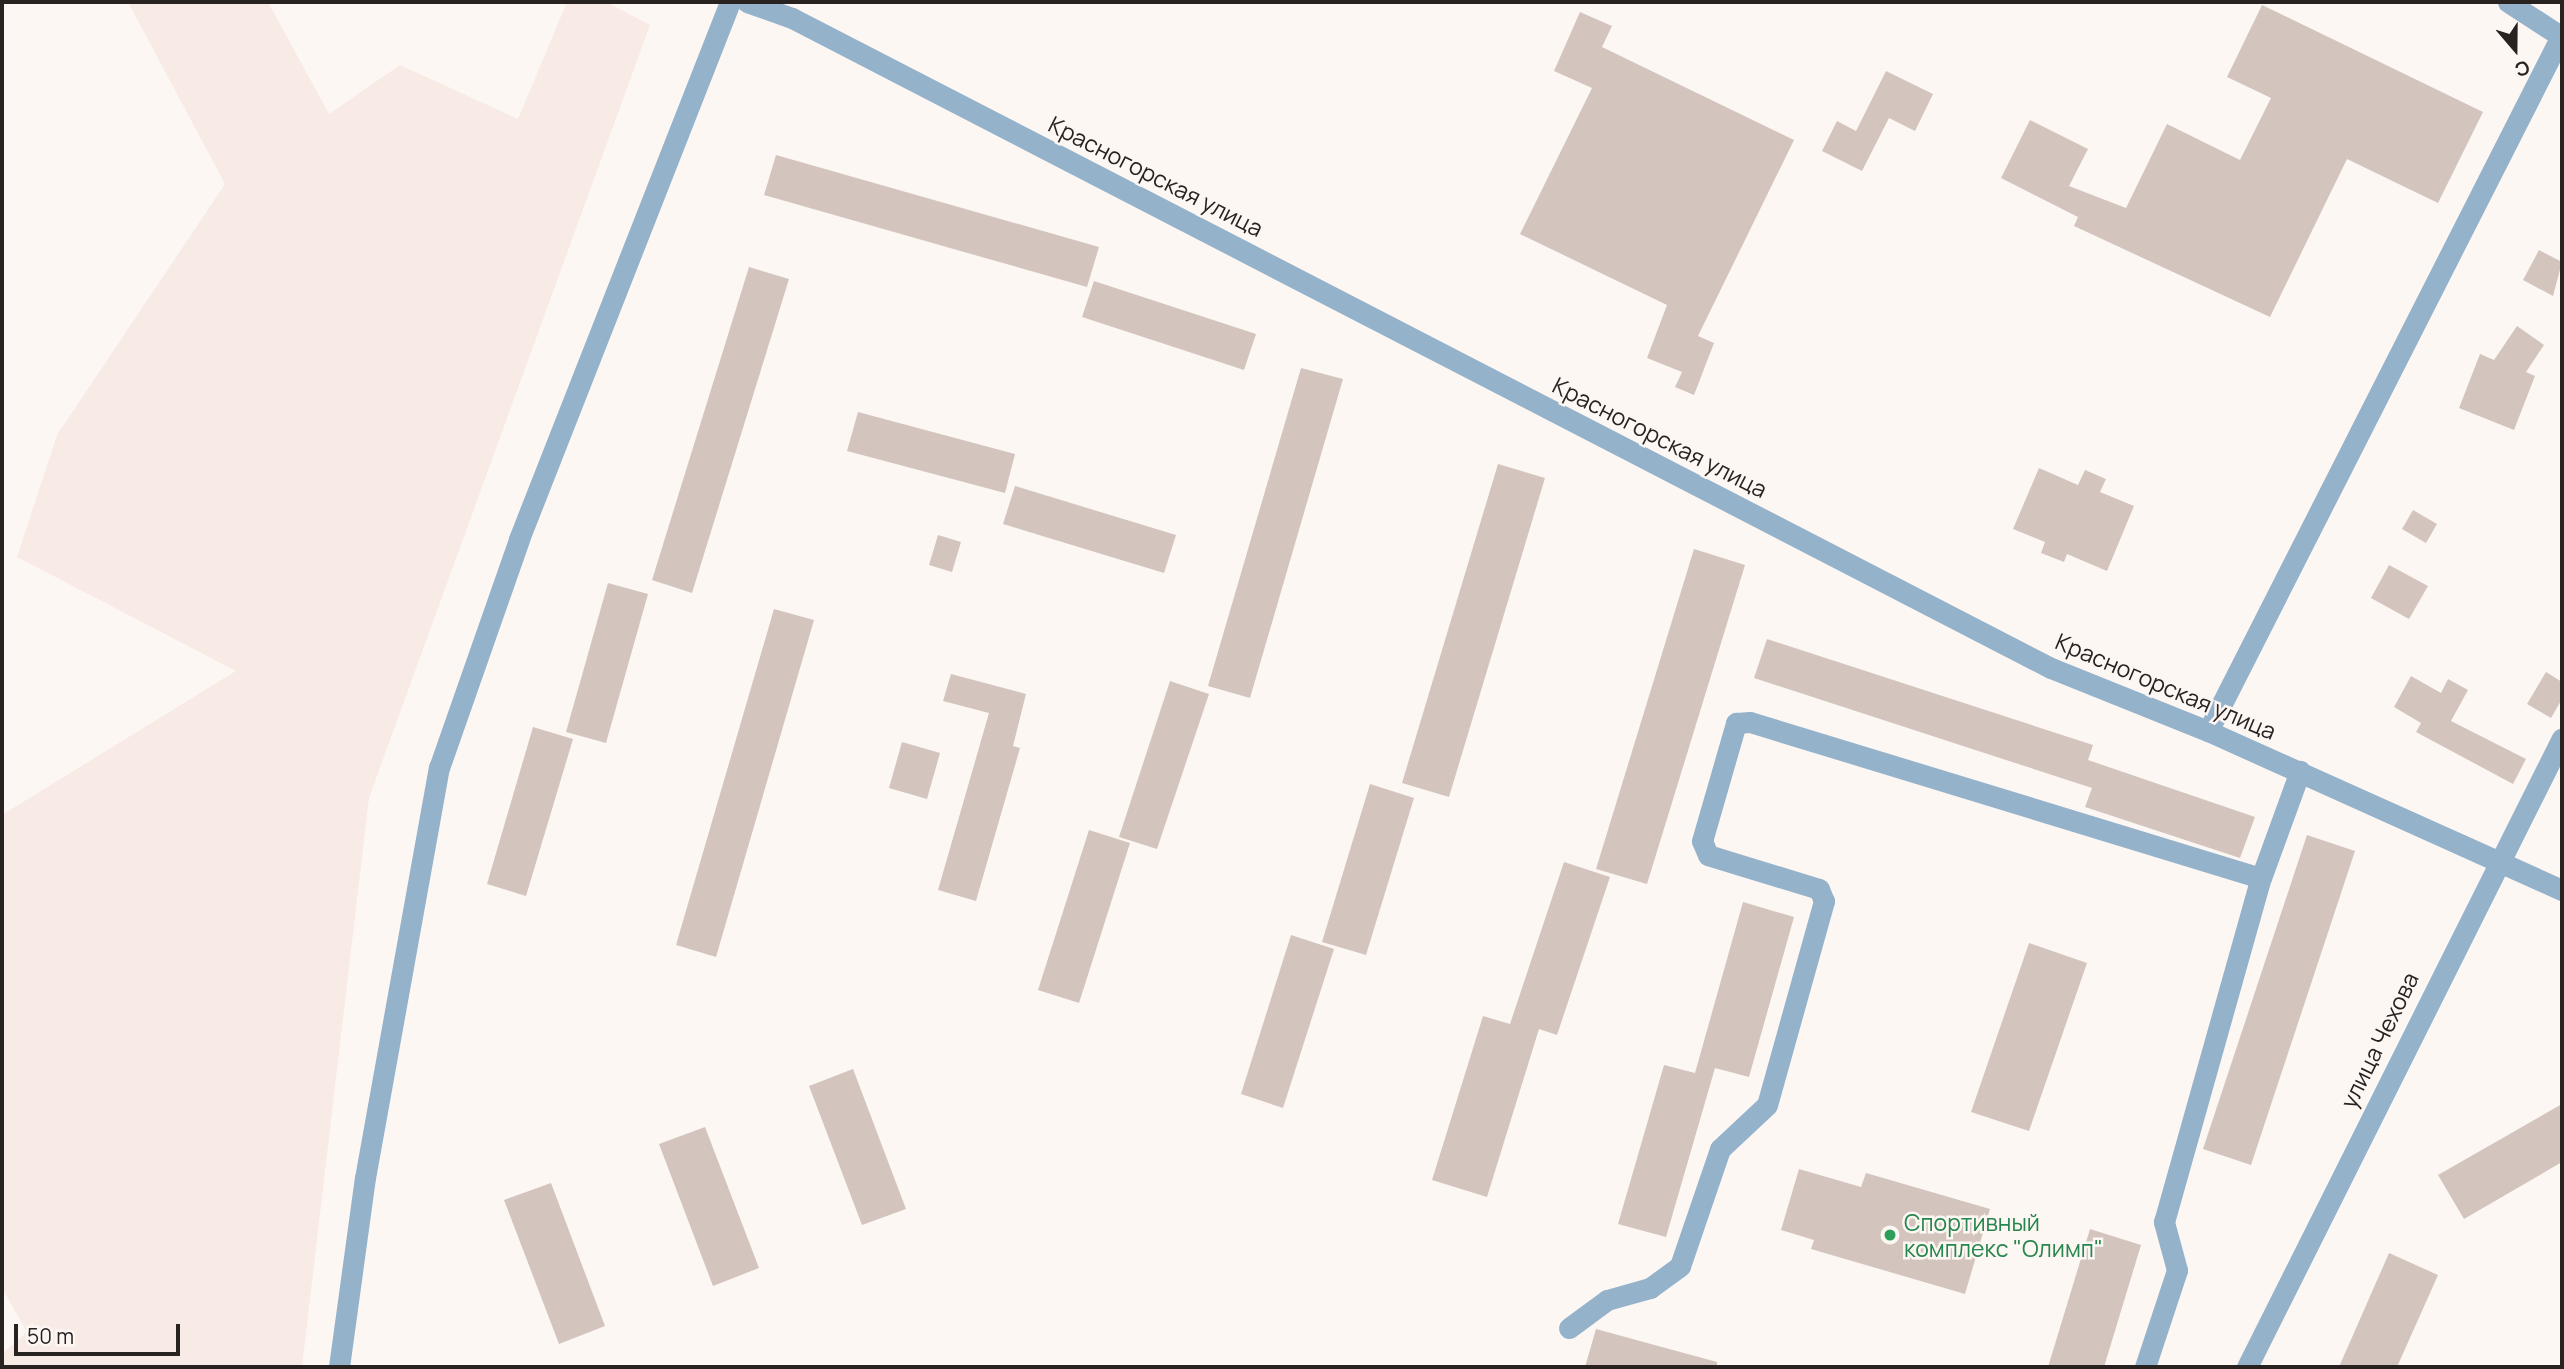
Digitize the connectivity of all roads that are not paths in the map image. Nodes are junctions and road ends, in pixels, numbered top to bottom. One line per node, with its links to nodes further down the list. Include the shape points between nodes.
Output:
1 (730, 2): 12 (street, via 519,539 439,768 365,1178)
2 (747, 2): 5 (street, Красногорская улица, via 792,18 2051,668)
3 (2508, 2): 4 (street)
4 (2562, 36): 5 (street)
5 (2208, 731): 7 (street, Красногорская улица)
6 (2562, 738): 8 (street, улица Чехова)
7 (2300, 771): 8 (street, Красногорская улица); 9 (street)
8 (2497, 857): 10 (street, Красногорская улица); 14 (street, улица Чехова)
9 (2261, 878): 11 (street, via 1750,722 1736,723 1702,841 1707,855 1819,889 1821,914 1767,1105 1720,1149 1680,1266 1650,1288 1607,1300); 13 (street, via 2165,1222 2177,1270)
10 (2562, 890)
11 (1569, 1328)
12 (339, 1367)
13 (2145, 1367)
14 (2247, 1367)

